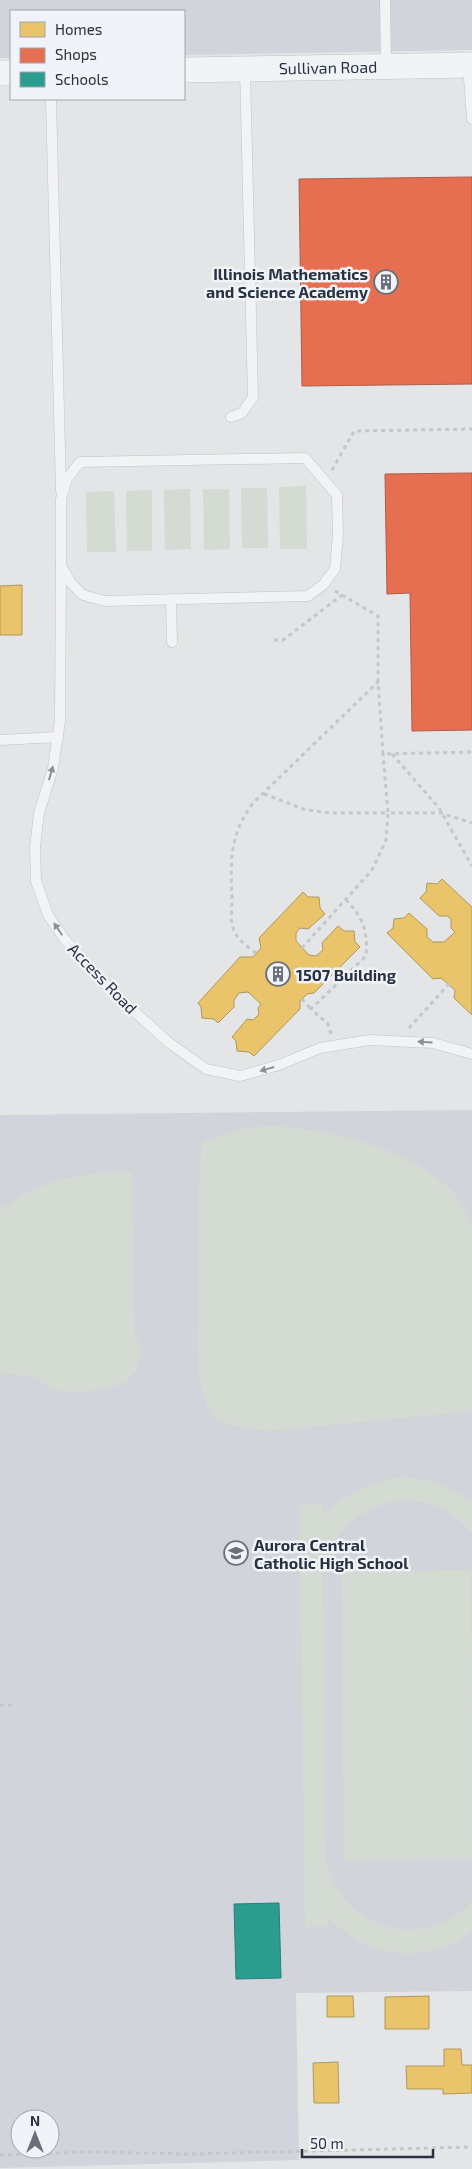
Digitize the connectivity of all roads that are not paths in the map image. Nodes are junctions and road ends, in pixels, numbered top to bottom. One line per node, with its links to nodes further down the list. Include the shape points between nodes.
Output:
1 (385, 0): 3 (lane)
2 (470, 65): 3 (street, Sullivan Road); 7 (lane)
3 (386, 67): 4 (street, Sullivan Road)
4 (245, 69): 5 (street, Sullivan Road); 8 (lane, via 253,397 242,413)
5 (185, 70)
6 (51, 100): 9 (lane, Access Road)
7 (472, 119)
8 (231, 417)
9 (61, 499): 10 (lane, Access Road); 11 (lane, via 67,479 80,462 305,458 337,495 335,569 323,585 308,596)
10 (61, 566): 11 (lane, via 83,595 105,600); 13 (lane, Access Road, via 62,684)
11 (171, 599): 12 (lane)
12 (172, 642)
13 (58, 737): 14 (lane); 15 (lane, Access Road, one-way to 13, via 433,1043 370,1040 320,1048 279,1065 240,1076 206,1069 161,1036 112,991 65,940 48,915 36,881 39,813 53,768)
14 (0, 740)
15 (472, 1054)

